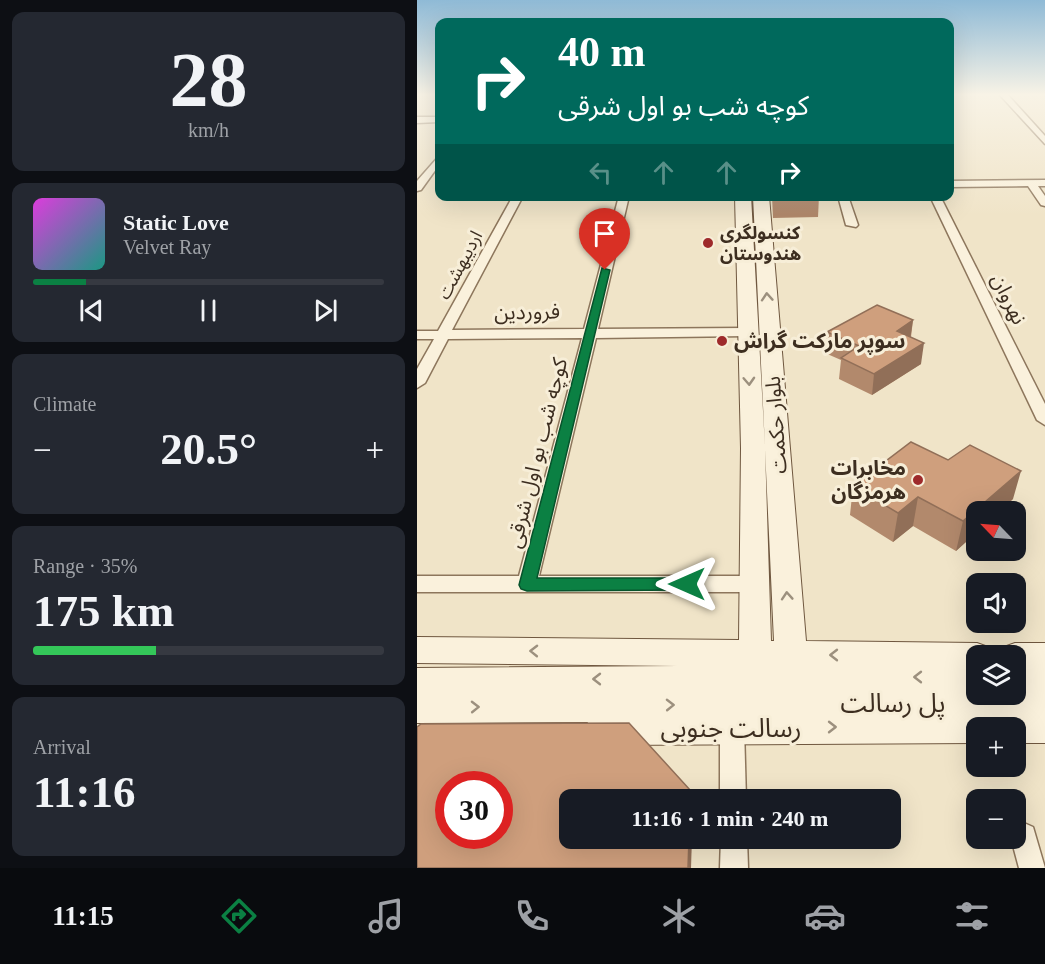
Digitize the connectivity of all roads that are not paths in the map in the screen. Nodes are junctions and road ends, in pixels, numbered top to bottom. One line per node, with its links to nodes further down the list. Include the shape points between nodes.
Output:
1 (435, 164): 6 (street)
2 (1031, 183): 3 (street); 5 (street); 13 (street)
3 (1045, 183)
4 (435, 184): 6 (street)
5 (954, 184)
6 (418, 185)
7 (514, 201): 18 (street, اردیبهشت)
8 (623, 201): 16 (street, کوچه شب بو اول شرقی)
9 (743, 201): 15 (street, بلوار حکمت)
10 (761, 201): 28 (street, بلوار حکمت, one-way to 10)
11 (845, 201): 14 (street)
12 (938, 201): 20 (street, نهروان)
13 (1045, 203)
14 (852, 225)
15 (747, 332): 16 (street, فروردین); 24 (street, بلوار حکمت, one-way to 24)
16 (591, 333): 18 (street, فروردین); 25 (street, کوچه شب بو اول شرقی)
17 (417, 335): 18 (street, فروردین)
18 (443, 335): 19 (street, اردیبهشت)
19 (417, 383)
20 (1028, 385): 21 (street); 22 (street, نهروان)
21 (1045, 385)
22 (1045, 420)
23 (417, 584): 25 (street)
24 (755, 584): 25 (street); 27 (street, بلوار حکمت)
25 (527, 585)
26 (417, 650): 27 (street, one-way to 26)
27 (755, 654): 28 (street)
28 (791, 654): 29 (street, one-way to 28)
29 (966, 656)
30 (1026, 656): 31 (street)
31 (1045, 656)
32 (966, 678): 35 (street, پل رسالت, one-way to 35)
33 (1026, 678): 34 (street)
34 (1045, 678)
35 (417, 682)
36 (1045, 703): 39 (street, پل رسالت, one-way to 36)
37 (732, 727): 38 (street, رسالت جنوبی, one-way to 38); 39 (street, رسالت جنوبی); 40 (street)
38 (1045, 727)
39 (422, 728)
40 (733, 789)
41 (1026, 844): 44 (street)
42 (734, 849): 43 (street)
43 (734, 868)
44 (1032, 868)

